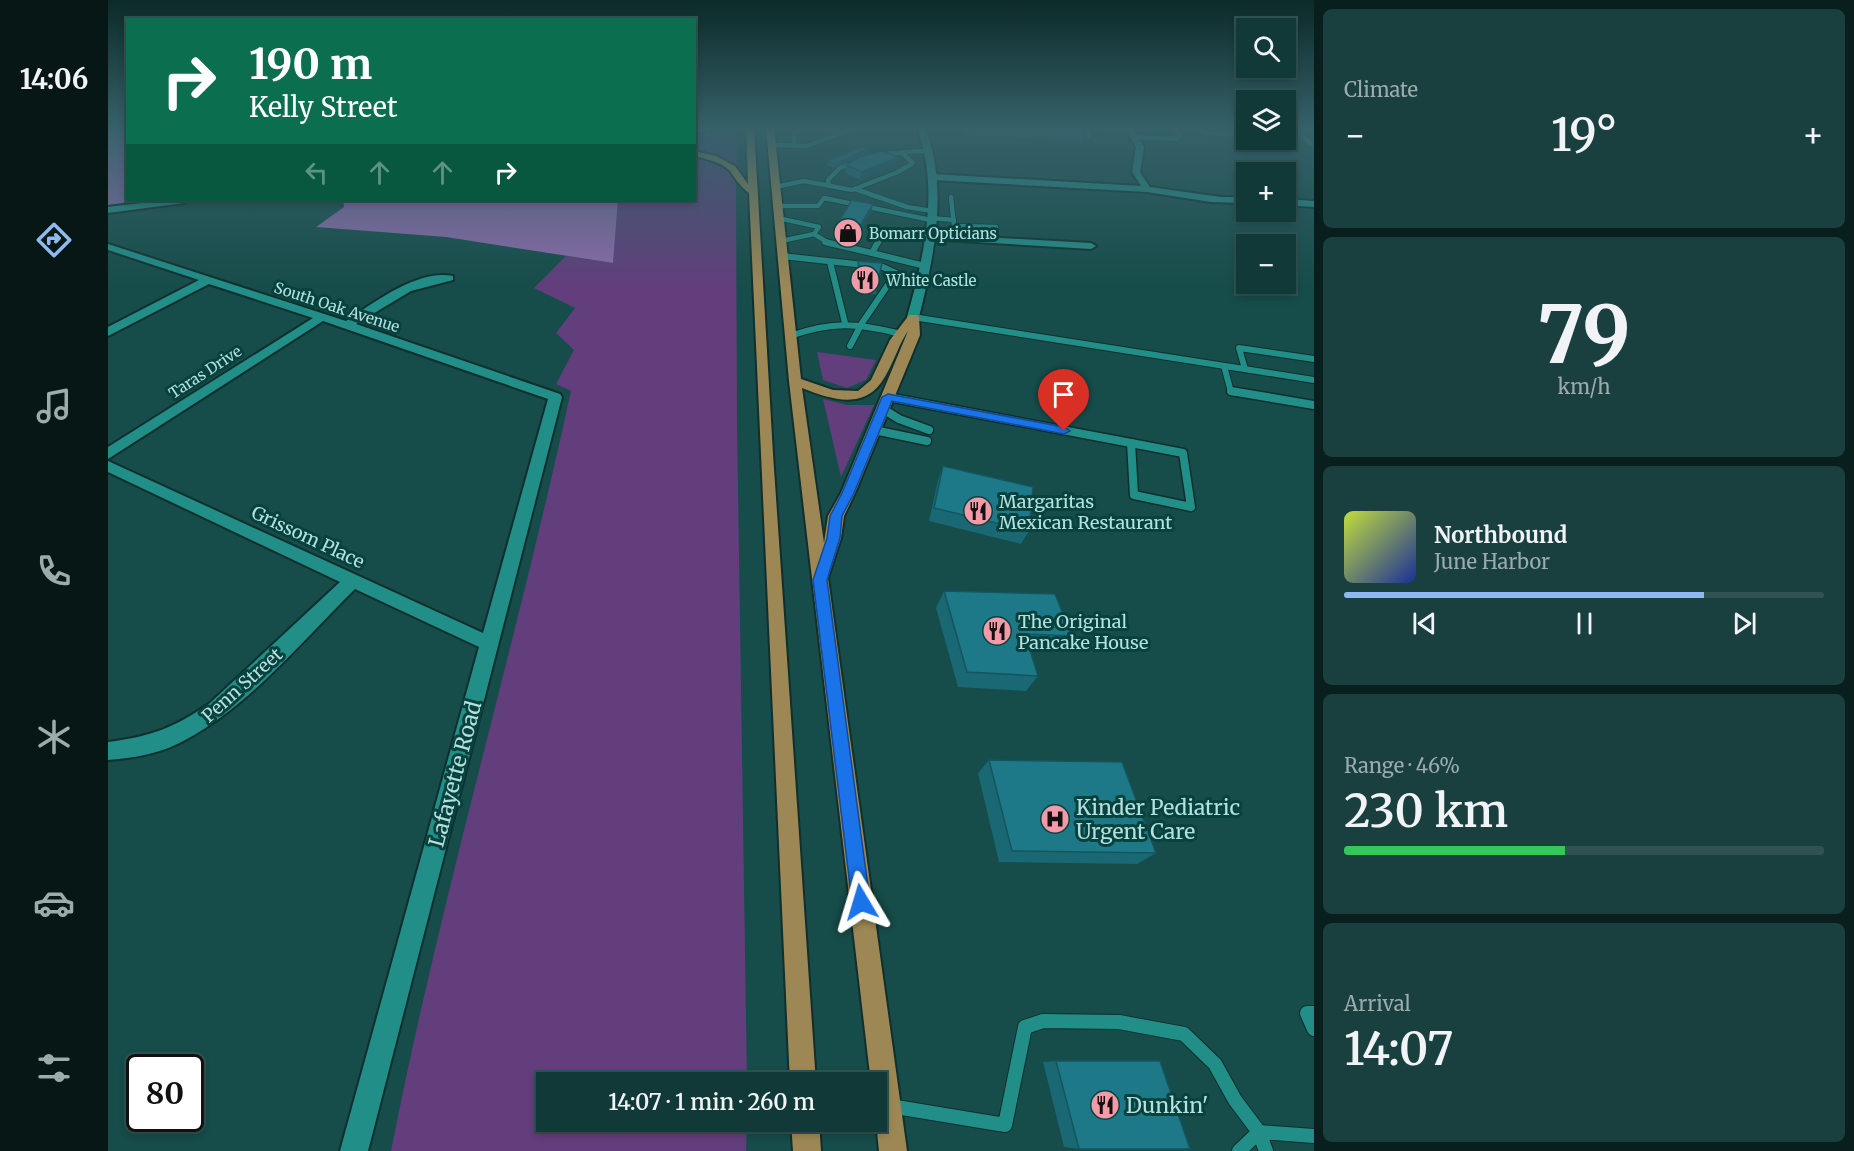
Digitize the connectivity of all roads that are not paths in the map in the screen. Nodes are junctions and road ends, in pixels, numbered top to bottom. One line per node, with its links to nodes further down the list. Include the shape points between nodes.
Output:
1 (740, 182): 15 (highway)
2 (753, 182): 15 (highway)
3 (775, 182): 12 (highway)
4 (801, 182): 12 (lane)
5 (808, 182): 11 (lane)
6 (828, 182): 11 (lane)
7 (873, 182): 13 (lane)
8 (932, 182): 22 (street)
9 (1016, 182): 14 (street)
10 (1142, 182): 14 (street)
11 (829, 186): 13 (lane)
12 (776, 187): 21 (highway)
13 (855, 189): 22 (lane)
14 (1147, 189): 16 (street)
15 (753, 192): 67 (highway)
16 (1236, 200)
17 (176, 201): 20 (street)
18 (1296, 203): 19 (street)
19 (1314, 204)
20 (108, 210)
21 (777, 212): 22 (lane, via 818,206 824,198); 26 (lane, via 819,226); 29 (highway)
22 (932, 213): 23 (lane); 23 (lane, via 952,200); 27 (street)
23 (954, 220): 24 (lane, via 954,226)
24 (966, 226): 25 (lane); 28 (lane)
25 (996, 227)
26 (814, 234): 29 (lane); 32 (lane, via 826,243)
27 (930, 237): 28 (street); 32 (lane, via 886,230); 35 (street)
28 (969, 239): 30 (street)
29 (781, 241): 33 (highway)
30 (1091, 246)
31 (108, 248): 37 (street, South Oak Avenue)
32 (872, 253): 35 (lane)
33 (782, 256): 34 (lane); 45 (highway)
34 (830, 262): 40 (lane); 41 (lane, via 883,267 896,273)
35 (925, 266): 38 (street)
36 (449, 278): 42 (street, via 425,280 405,288)
37 (208, 280): 39 (street, South Oak Avenue); 43 (street)
38 (913, 317): 44 (highway); 48 (lane); 53 (highway, via 914,335)
39 (320, 318): 42 (street, South Oak Avenue); 59 (street, Taras Drive)
40 (845, 323): 41 (lane); 45 (lane, via 820,325)
41 (862, 323): 44 (lane); 46 (lane)
42 (347, 325): 52 (street, South Oak Avenue)
43 (108, 332)
44 (901, 334): 51 (highway, via 876,385 866,393 839,395)
45 (790, 336): 51 (highway)
46 (850, 346)
47 (1314, 359): 49 (lane, via 1239,348)
48 (1224, 366): 49 (lane); 54 (lane, via 1231,392)
49 (1245, 369): 50 (lane)
50 (1314, 380)
51 (795, 381): 62 (highway)
52 (555, 396): 63 (street, Lafayette Road)
53 (886, 403): 55 (highway); 56 (lane, via 898,419); 58 (lane)
54 (1314, 405)
55 (874, 430): 57 (lane); 62 (highway, via 836,516)
56 (929, 430)
57 (927, 441)
58 (1131, 443): 58 (lane, via 1183,453 1191,507 1134,495)
59 (108, 454)
60 (108, 466): 61 (street, Grissom Place)
61 (354, 579): 63 (street, Grissom Place); 64 (street, Penn Street, via 222,708 164,742 131,751)
62 (820, 580): 68 (highway)
63 (490, 644): 72 (street, Lafayette Road)
64 (108, 751)
65 (1314, 1013): 66 (lane, via 1307,1013)
66 (1314, 1029)
67 (802, 1072)
68 (888, 1106): 70 (lane, via 1005,1125 1025,1027 1043,1022 1119,1022 1184,1034 1215,1064); 74 (highway)
69 (806, 1132): 73 (highway)
70 (1259, 1132): 71 (lane); 75 (lane); 76 (lane)
71 (1314, 1136)
72 (354, 1151)
73 (807, 1151)
74 (893, 1151)
75 (1239, 1151)
76 (1266, 1151)

